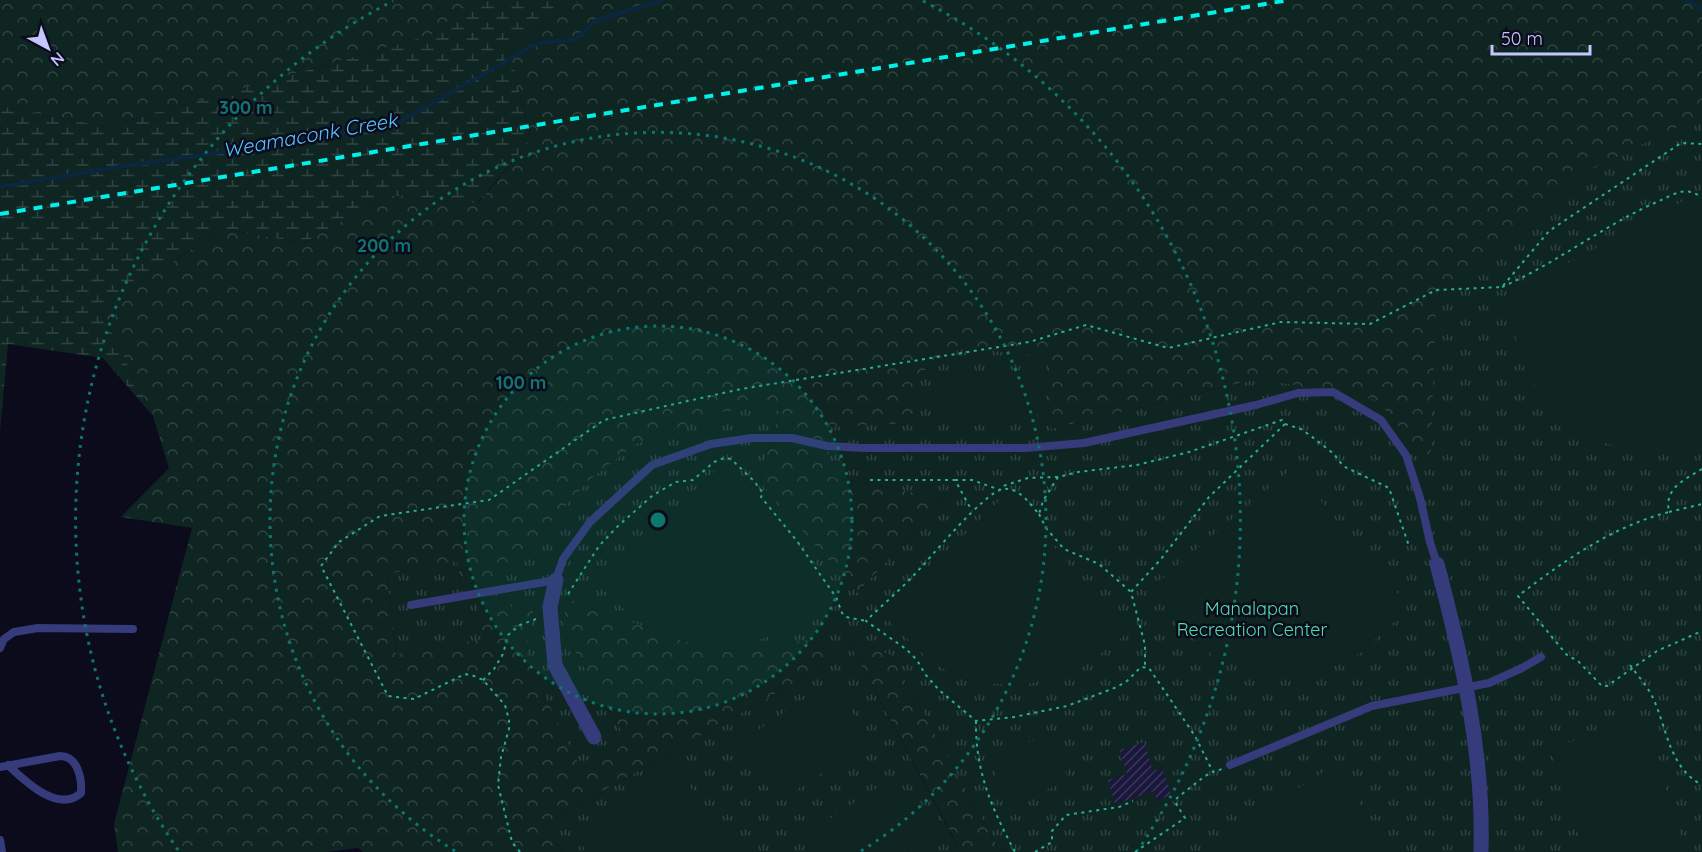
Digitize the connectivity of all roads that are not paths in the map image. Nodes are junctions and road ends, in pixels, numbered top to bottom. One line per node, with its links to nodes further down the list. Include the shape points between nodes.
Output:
1 (1437, 564): 2 (lane, via 1406,455 1381,420 1333,392 1298,393 1084,443 1038,447 863,448 827,446 792,438 711,444 652,465 590,522 563,560); 7 (street)
2 (556, 580): 3 (lane); 8 (street, via 550,607 555,665)
3 (411, 605)
4 (133, 629): 5 (lane, via 38,628 14,632)
5 (0, 648)
6 (1541, 657): 7 (lane, via 1504,677)
7 (1466, 687): 9 (lane, via 1372,706); 13 (street, via 1480,795)
8 (594, 737)
9 (1230, 765)
10 (4, 766): 10 (lane, via 66,756 74,763 81,793 67,800 48,796)
11 (0, 840): 12 (lane)
12 (2, 852)
13 (1481, 852)

